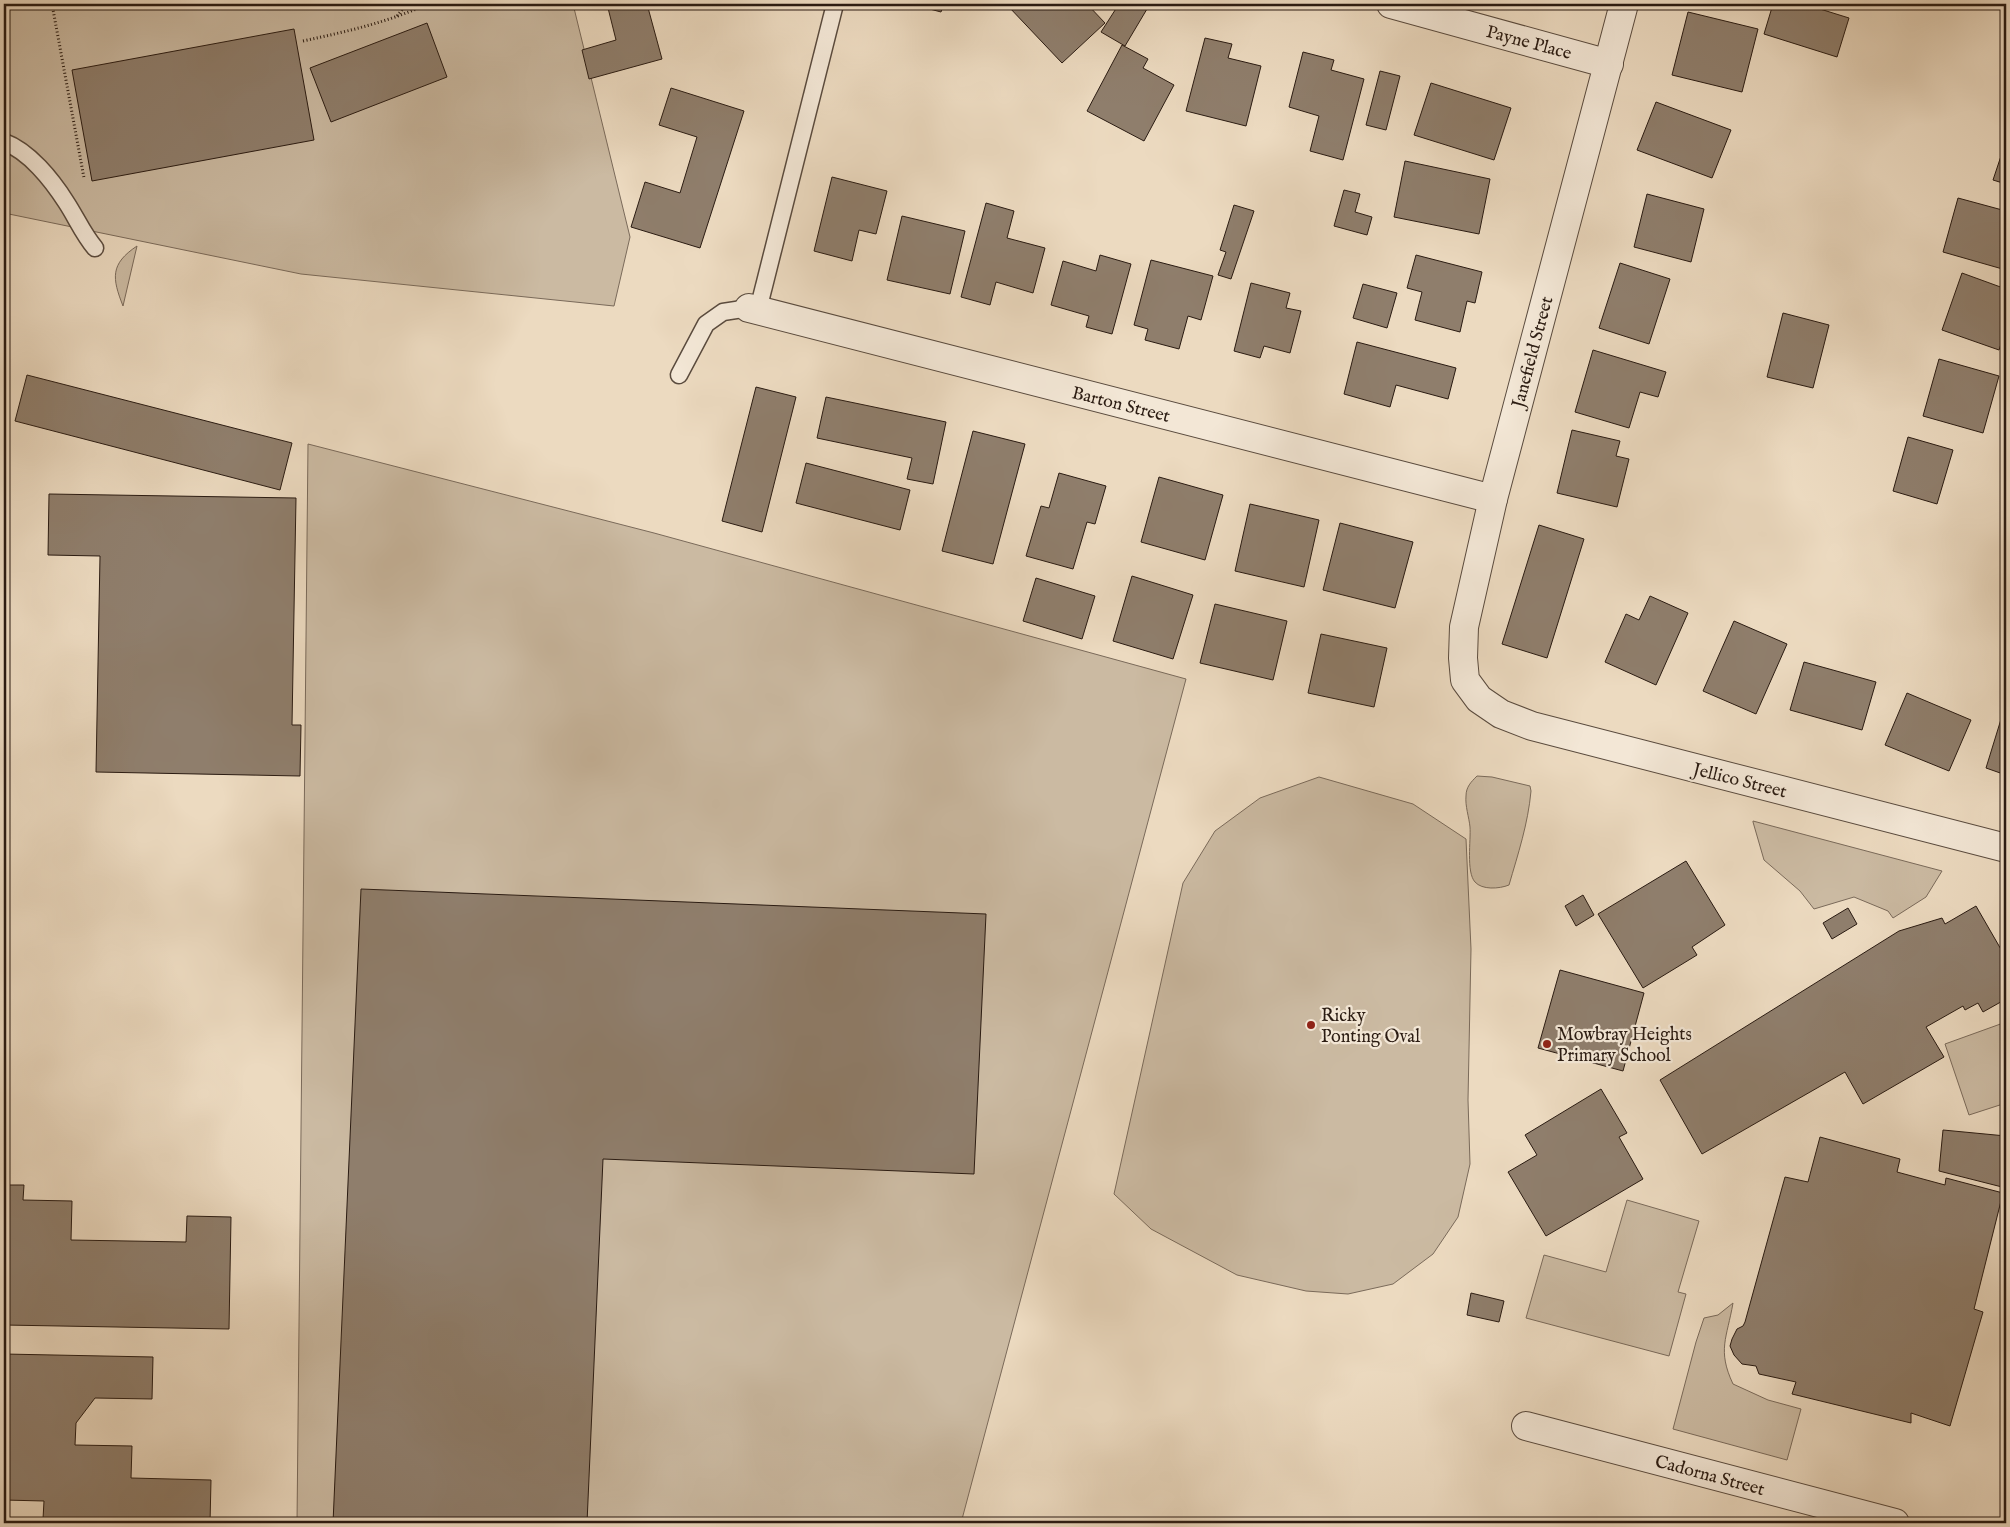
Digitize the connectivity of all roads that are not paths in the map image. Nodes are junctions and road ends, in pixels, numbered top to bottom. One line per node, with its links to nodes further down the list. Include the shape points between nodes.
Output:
1 (835, 4): 7 (lane)
2 (1391, 4): 4 (street, Payne Place)
3 (1624, 4): 4 (street, Janefield Street)
4 (1609, 64): 9 (street, Janefield Street)
5 (4, 142): 6 (lane, via 16,146 35,164)
6 (95, 248)
7 (754, 309): 8 (lane, via 723,312 706,324); 9 (street, Barton Street)
8 (679, 376)
9 (1493, 500): 10 (street, Janefield Street, via 1464,627 1465,680)
10 (1479, 699): 11 (street, Jellico Street, via 1500,714 1532,726)
11 (2006, 848)
12 (1526, 1426): 13 (street, Cadorna Street)
13 (1895, 1523)

